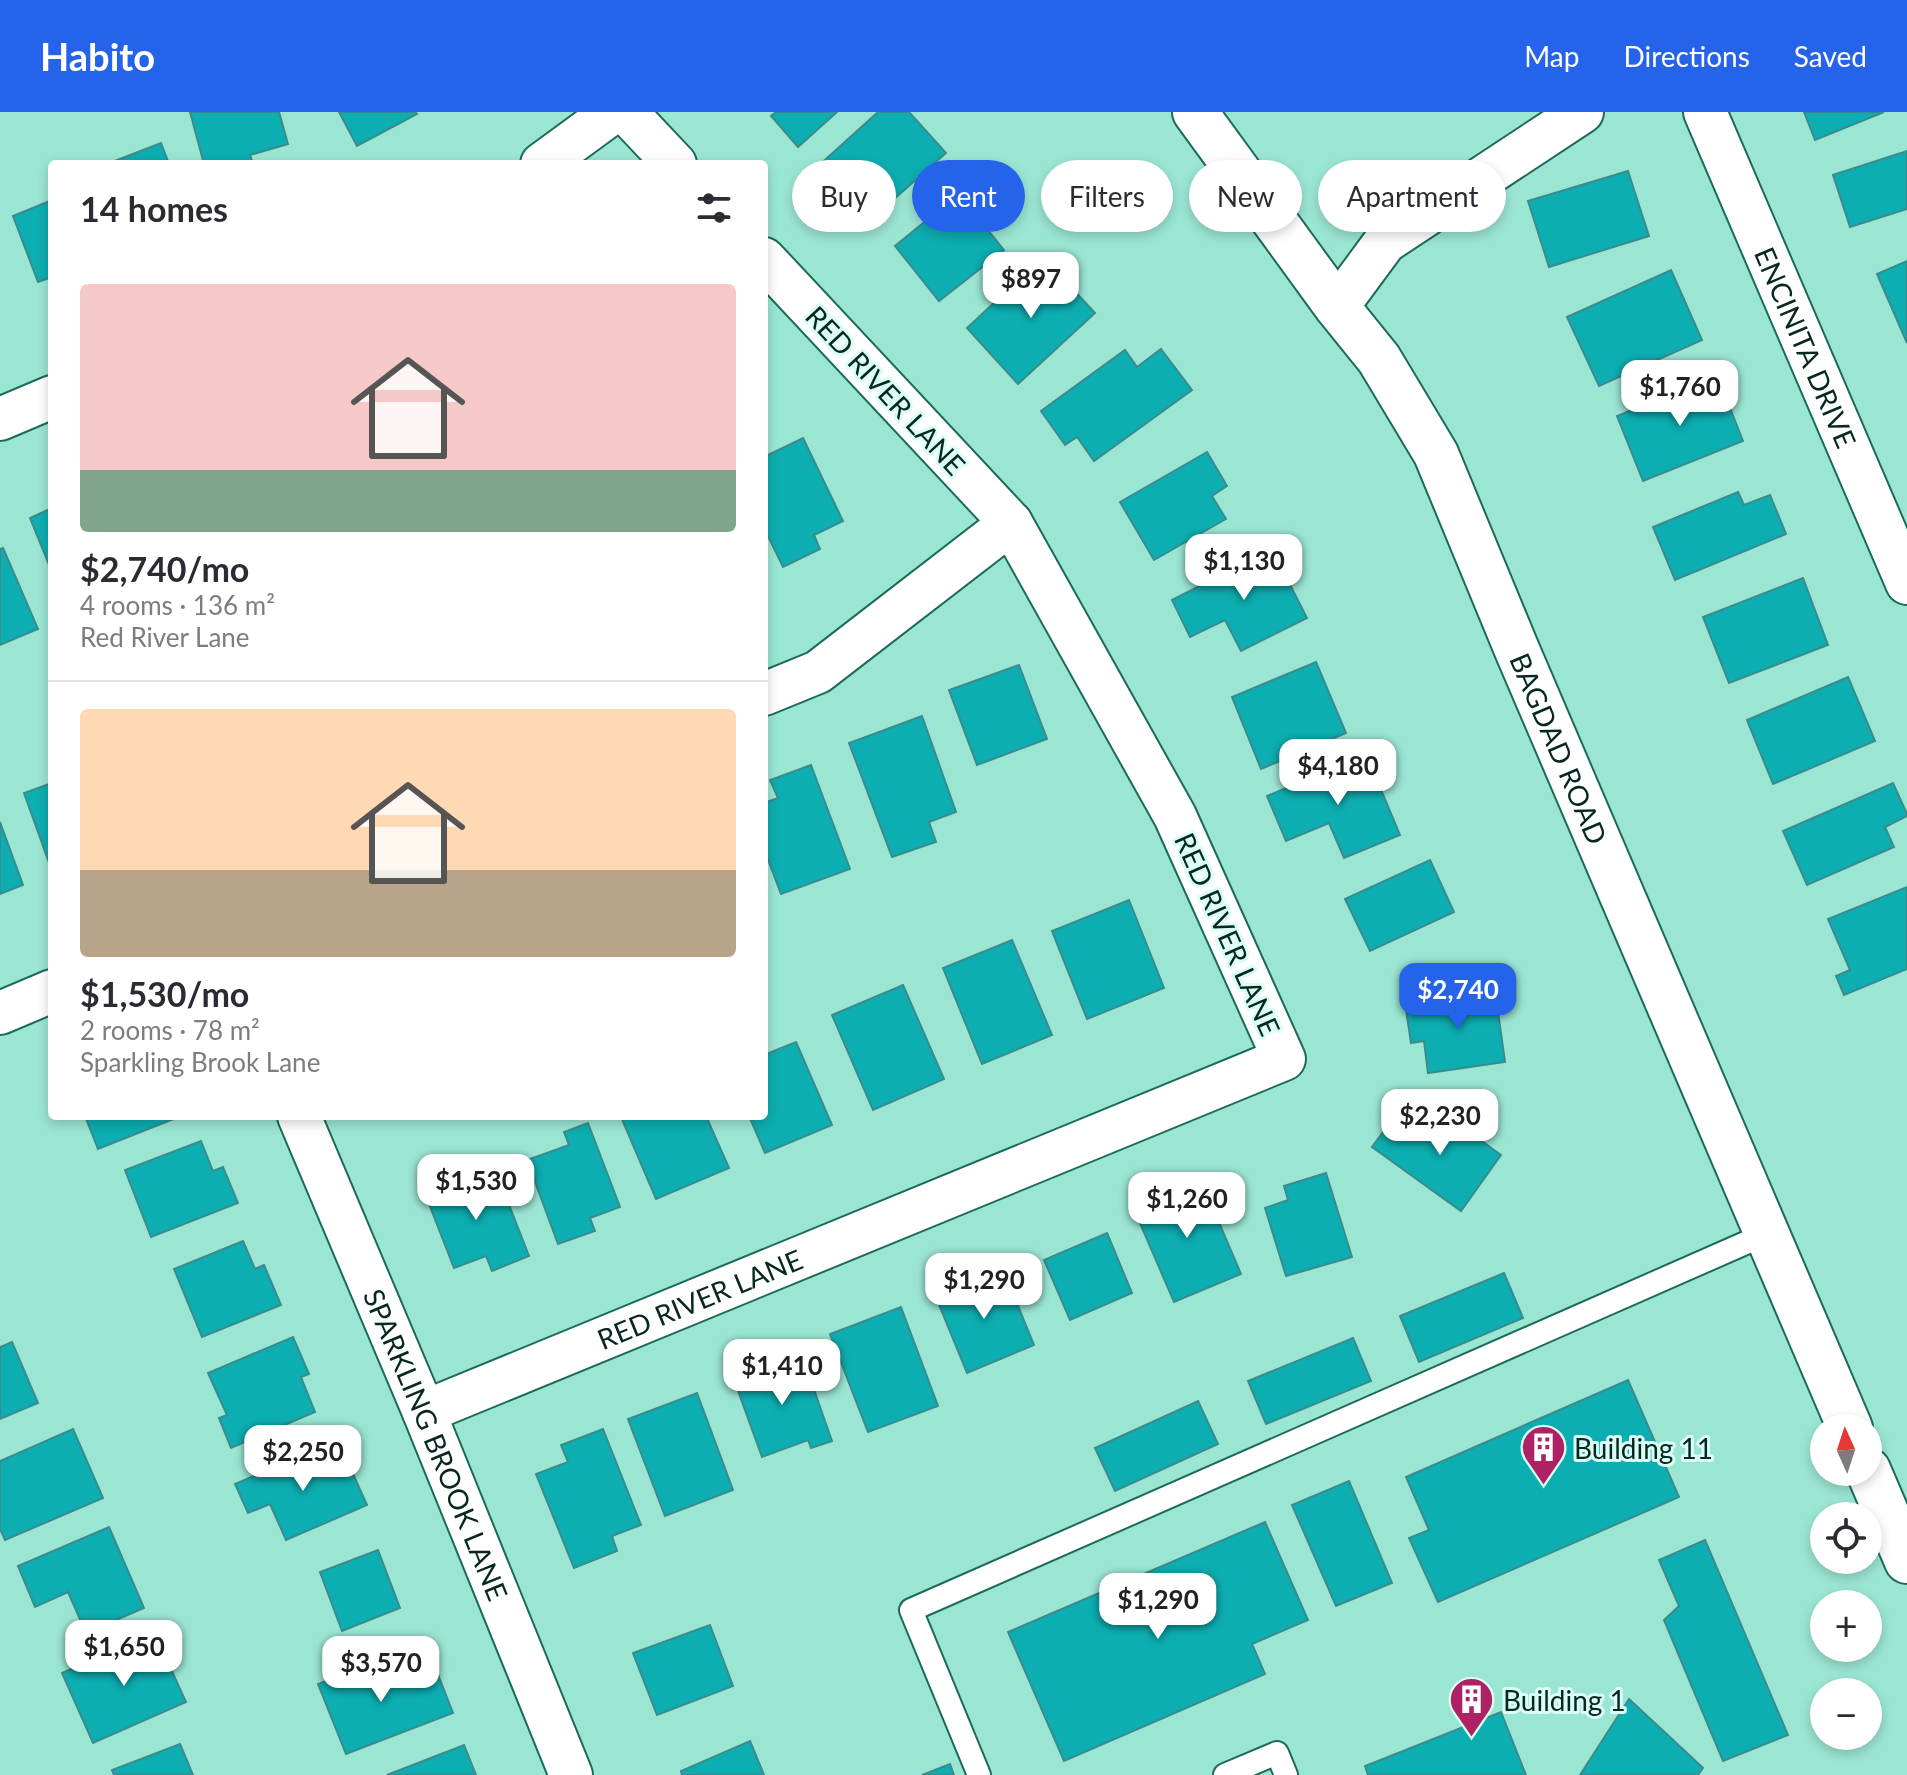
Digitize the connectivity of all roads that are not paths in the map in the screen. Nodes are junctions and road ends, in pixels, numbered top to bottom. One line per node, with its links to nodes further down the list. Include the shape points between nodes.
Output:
1 (613, 112): 6 (street)
2 (626, 112): 7 (street)
3 (1195, 112): 9 (street, BAGDAD ROAD)
4 (1582, 112): 9 (street, via 1385,242)
5 (1705, 112): 13 (street, ENCINITA DRIVE)
6 (547, 160)
7 (671, 160)
8 (768, 263): 12 (street, RED RIVER LANE)
9 (1337, 307): 18 (street, BAGDAD ROAD, via 1379,359 1436,454)
10 (48, 398): 11 (street)
11 (3, 411)
12 (1011, 523): 14 (street, via 818,672); 19 (street, RED RIVER LANE, via 1175,816 1284,1059)
13 (1907, 583)
14 (768, 692)
15 (48, 993): 16 (street)
16 (0, 1013)
17 (301, 1120): 19 (street, SPARKLING BROOK LANE)
18 (1766, 1234): 20 (street, BAGDAD ROAD); 24 (lane, via 911,1610)
19 (424, 1412): 23 (street, SPARKLING BROOK LANE)
20 (1844, 1414)
21 (1875, 1486): 22 (street)
22 (1905, 1552)
23 (571, 1775)
24 (979, 1775)
25 (1225, 1775): 26 (lane, via 1277,1753)
26 (1286, 1775)

